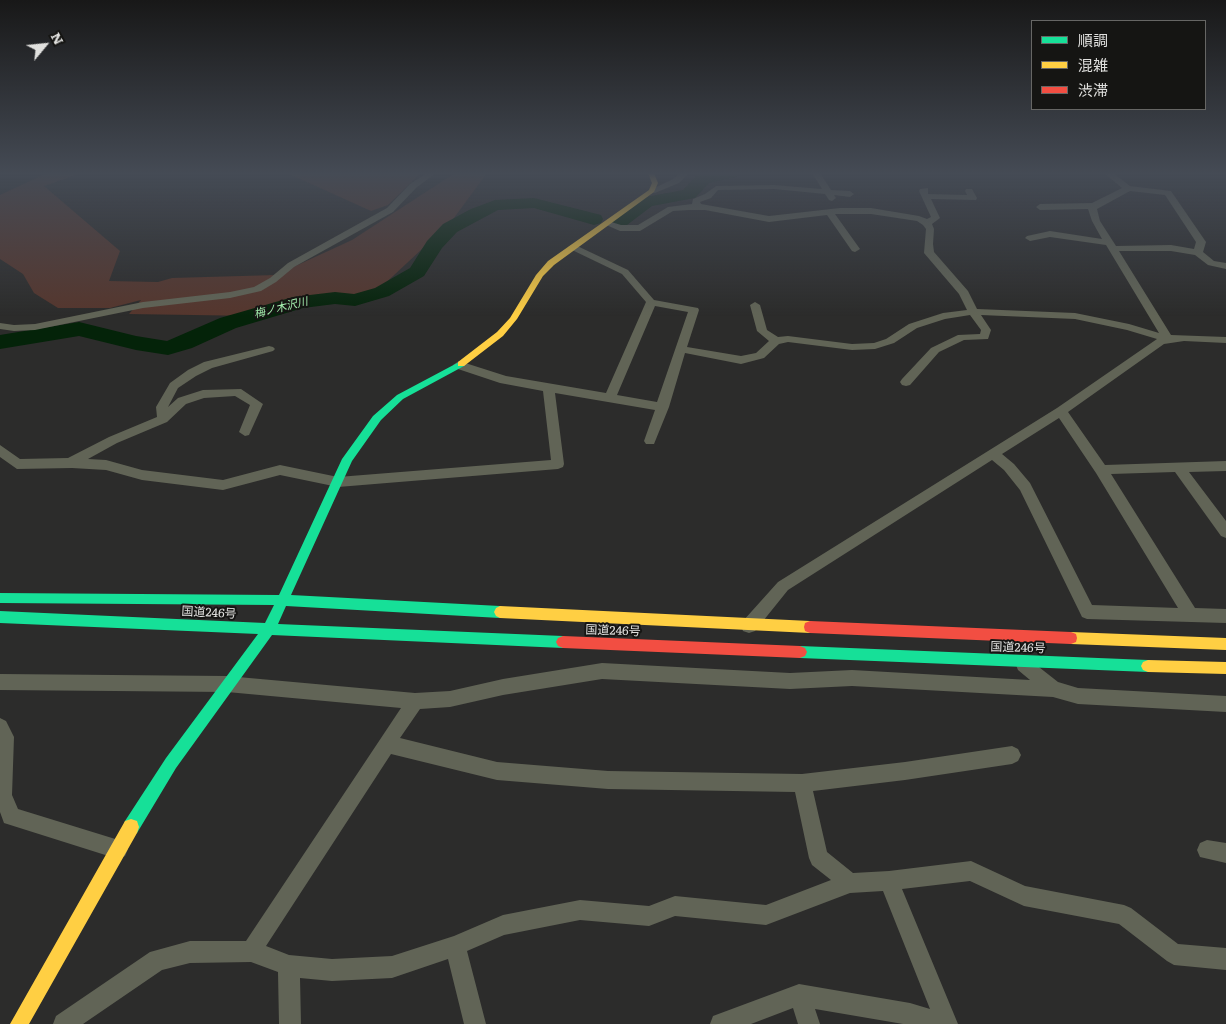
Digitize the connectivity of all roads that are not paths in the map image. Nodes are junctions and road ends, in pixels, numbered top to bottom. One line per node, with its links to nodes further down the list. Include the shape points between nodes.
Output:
1 (371, 221): 20 (street, via 291,265 257,289 143,305 35,327)
2 (612, 221): 10 (main road)
3 (652, 221): 10 (street, via 640,228)
4 (835, 221): 14 (street)
5 (923, 221): 9 (street)
6 (931, 221): 9 (street)
7 (1096, 221): 12 (street)
8 (1187, 221): 15 (street, via 1202,242)
9 (927, 223): 19 (street, via 930,253 964,293)
10 (608, 224): 13 (main road)
11 (1030, 238): 12 (street, via 1050,234)
12 (1111, 246): 15 (street, via 1156,247); 21 (street)
13 (573, 247): 17 (street, via 625,272); 26 (main road, via 540,275 500,334)
14 (854, 249)
15 (1198, 253): 16 (street, via 1211,263)
16 (1226, 266)
17 (651, 302): 25 (street, via 694,310); 29 (street)
18 (755, 306): 23 (street, via 762,331)
19 (973, 312): 21 (street, via 1075,316); 23 (street, via 936,318 875,346 852,347 788,339); 27 (street, via 986,330 984,338 962,337 935,350)
20 (0, 326)
21 (1168, 339): 22 (street); 31 (street)
22 (1226, 340)
23 (776, 341): 25 (street, via 760,356 741,360)
24 (269, 349): 32 (street, via 208,365 192,373 174,386 162,407)
25 (681, 349): 30 (street)
26 (460, 364): 28 (street, via 504,380); 41 (main road, via 400,397 377,418 347,459)
27 (906, 382)
28 (549, 388): 29 (street); 41 (street, via 558,464)
29 (610, 399): 30 (street)
30 (662, 407): 34 (street)
31 (1061, 411): 36 (street); 40 (street)
32 (163, 418): 33 (street, via 182,401 203,394 237,392 256,404); 37 (street)
33 (245, 432)
34 (650, 441)
35 (0, 450): 37 (street, via 17,464)
36 (993, 454): 45 (street, via 1025,487 1087,612); 48 (street, via 783,586)
37 (72, 463): 41 (street, via 106,465 142,475 223,485 280,470)
38 (1226, 466): 39 (street)
39 (1180, 469): 40 (street); 42 (street)
40 (1101, 470): 45 (street)
41 (338, 482): 44 (main road)
42 (1226, 532)
43 (0, 598): 44 (main road, 国道246号)
44 (282, 600): 48 (main road, 国道246号); 49 (main road)
45 (1191, 615): 46 (street)
46 (1226, 616)
47 (0, 617): 49 (main road, 国道246号)
48 (751, 625): 50 (main road, 国道246号); 51 (street)
49 (269, 629): 51 (main road, 国道246号); 55 (main road)
50 (1226, 644)
51 (728, 649): 52 (main road, 国道246号)
52 (1022, 662): 53 (main road, 国道246号); 56 (street)
53 (1226, 668)
54 (0, 682): 55 (street)
55 (227, 684): 57 (street); 63 (main road, via 171,763)
56 (1053, 689): 57 (street, via 852,678 790,681 602,671 450,699); 58 (street, via 1078,696)
57 (415, 700): 60 (street)
58 (1226, 704)
59 (0, 727): 63 (street, via 5,737 3,794 11,816)
60 (387, 744): 62 (street, via 497,771 608,780); 69 (street)
61 (1012, 754): 62 (street)
62 (802, 783): 67 (street, via 819,858)
63 (118, 849): 74 (main road)
64 (1207, 850): 65 (street)
65 (1226, 853)
66 (889, 881): 67 (street); 70 (street, via 971,872 1024,896 1124,915 1174,954); 81 (street)
67 (850, 883): 68 (street, via 766,915 675,906 649,916 580,910 503,925)
68 (455, 946): 71 (street, via 392,968 332,970); 77 (street)
69 (251, 951): 71 (street); 75 (street, via 190,952 158,960)
70 (1226, 959)
71 (289, 966): 76 (street)
72 (799, 995): 73 (street); 78 (street); 79 (street)
73 (912, 1019): 80 (street)
74 (19, 1024)
75 (64, 1024)
76 (290, 1024)
77 (475, 1024)
78 (722, 1024)
79 (809, 1024)
80 (943, 1024)
81 (947, 1024)

